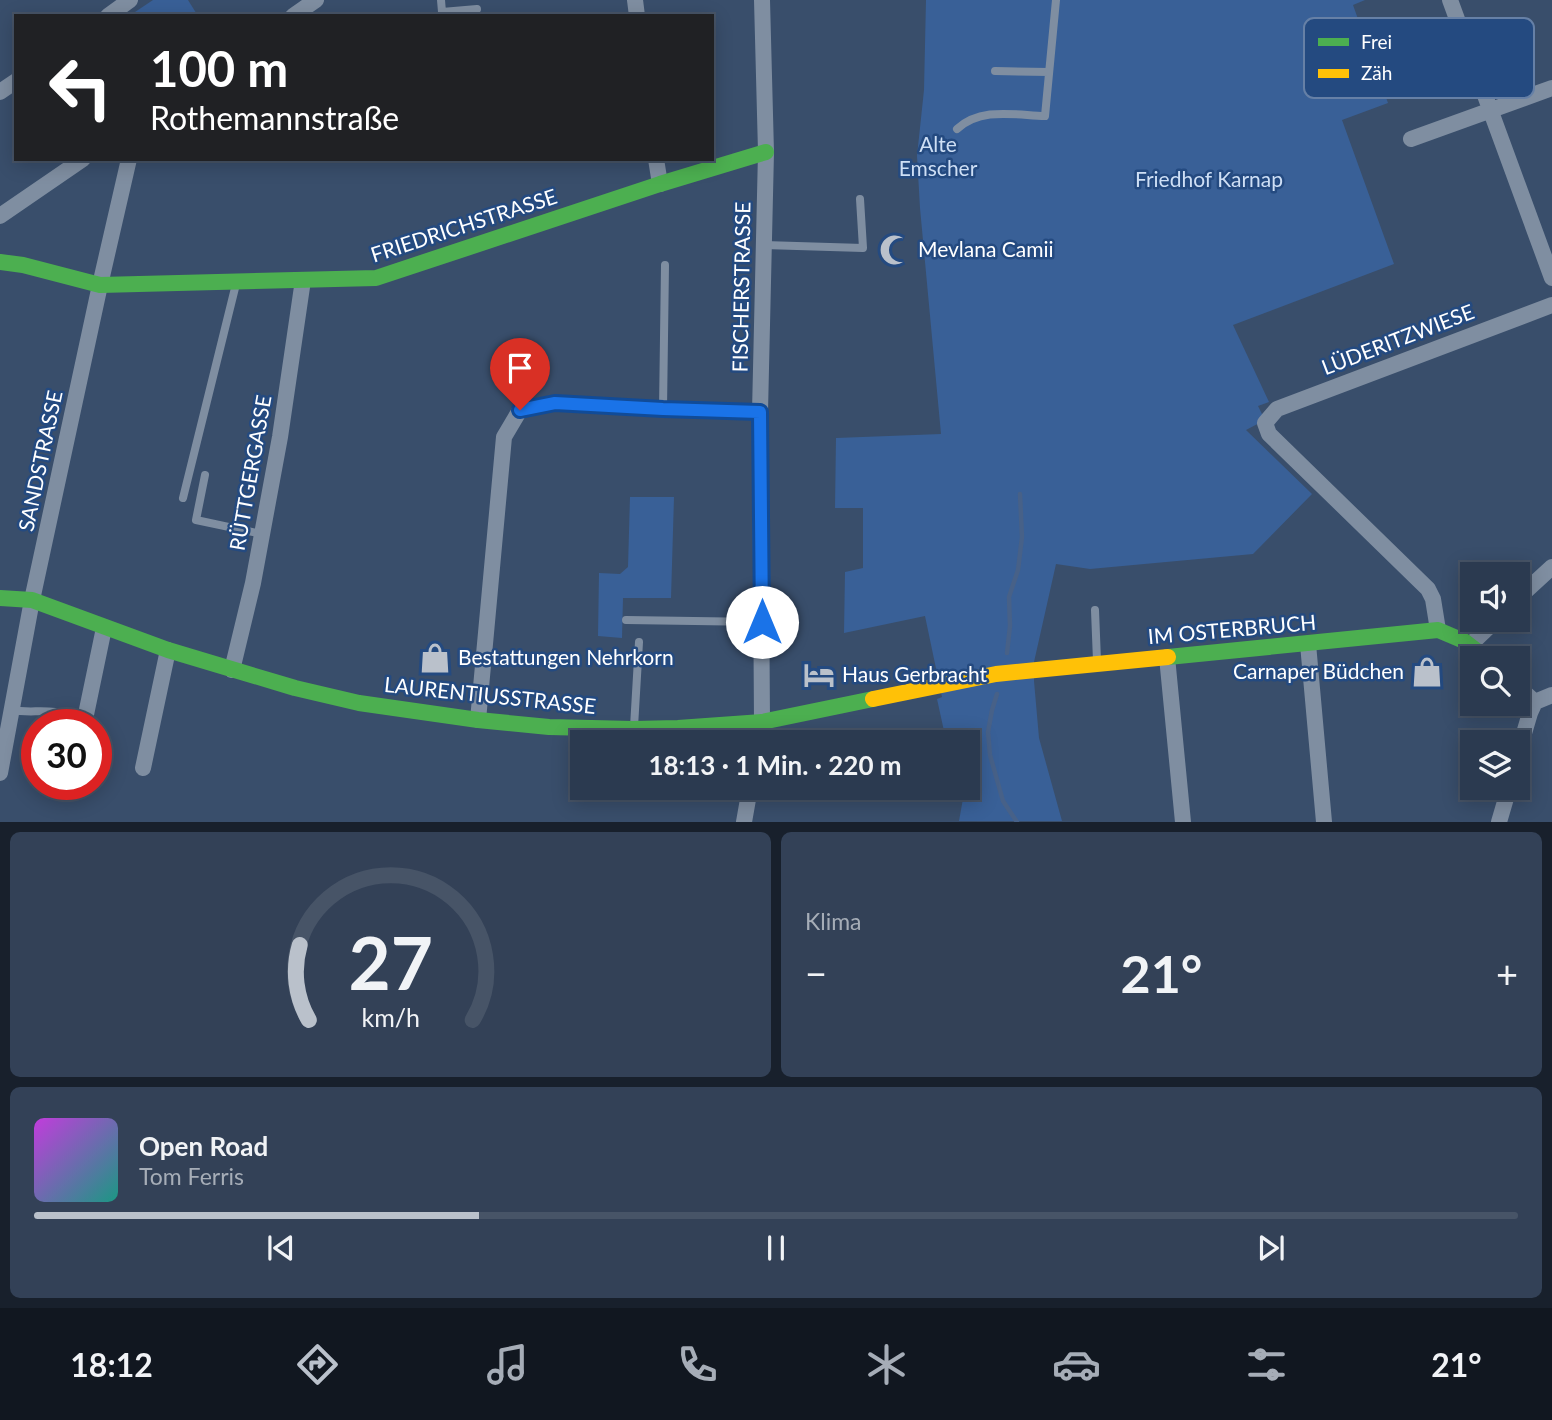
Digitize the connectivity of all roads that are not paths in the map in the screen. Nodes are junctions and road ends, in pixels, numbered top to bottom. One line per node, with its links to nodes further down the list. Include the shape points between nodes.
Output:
1 (130, 0): 8 (street)
2 (316, 0): 9 (street)
3 (442, 0): 7 (lane, via 442,12)
4 (762, 0): 20 (street, FISCHERSTRASSE)
5 (1056, 0): 12 (lane)
6 (1450, 0): 10 (street)
7 (478, 9)
8 (111, 14)
9 (296, 14)
10 (1457, 18)
11 (995, 71): 12 (lane)
12 (1049, 72): 18 (lane, via 1045,116 987,114)
13 (1552, 88): 14 (street)
14 (1534, 94)
15 (1487, 98): 17 (street)
16 (1524, 98): 17 (street)
17 (1491, 110): 19 (street); 30 (street)
18 (957, 129)
19 (1411, 139)
20 (766, 152): 24 (street, FRIEDRICHSTRASSE); 27 (street, FISCHERSTRASSE)
21 (80, 161): 26 (street)
22 (129, 161): 33 (street, SANDSTRASSE)
23 (656, 161): 24 (street)
24 (660, 184): 31 (street, FRIEDRICHSTRASSE, via 376,278)
25 (860, 199): 27 (lane, via 863,248)
26 (0, 216)
27 (764, 245): 36 (street, FISCHERSTRASSE)
28 (0, 262): 33 (street, FRIEDRICHSTRASSE)
29 (665, 265): 35 (lane)
30 (1552, 278)
31 (303, 280): 32 (street, FRIEDRICHSTRASSE); 39 (street, RÜTTGERGASSE)
32 (237, 282): 33 (street, FRIEDRICHSTRASSE); 38 (lane)
33 (100, 285): 43 (street, SANDSTRASSE)
34 (1552, 305): 48 (street, LÜDERITZWIESE, via 1277,409 1265,423 1269,434 1428,589)
35 (663, 409): 36 (street); 64 (street, via 555,403 520,410 504,437)
36 (760, 412): 46 (street, FISCHERSTRASSE)
37 (205, 475): 39 (lane, via 195,520)
38 (183, 498)
39 (262, 534): 56 (street, RÜTTGERGASSE)
40 (1552, 567): 41 (street)
41 (1530, 587)
42 (0, 598): 43 (street, LAURENTIUSSTRASSE)
43 (32, 600): 47 (street, LAURENTIUSSTRASSE); 62 (street, SANDSTRASSE)
44 (1095, 610): 55 (lane)
45 (626, 620): 46 (lane)
46 (762, 622): 65 (street, FISCHERSTRASSE)
47 (104, 628): 53 (street, LAURENTIUSSTRASSE); 61 (street)
48 (1438, 630): 51 (street, IM OSTERBRUCH); 52 (street)
49 (1484, 632): 52 (street)
50 (639, 642): 66 (lane)
51 (1308, 644): 54 (street, IM OSTERBRUCH); 75 (street)
52 (1471, 644)
53 (168, 650): 56 (street, LAURENTIUSSTRASSE); 69 (street)
54 (1167, 657): 55 (street, IM OSTERBRUCH); 74 (street)
55 (1097, 664): 57 (street, IM OSTERBRUCH)
56 (232, 670): 64 (street, LAURENTIUSSTRASSE, via 359,703)
57 (1030, 670): 65 (street, LAURENTIUSSTRASSE)
58 (1552, 695): 60 (street)
59 (1530, 698): 60 (street)
60 (1535, 702): 68 (street)
61 (87, 709)
62 (12, 710): 63 (lane); 70 (street, SANDSTRASSE)
63 (21, 711)
64 (478, 720): 66 (street, LAURENTIUSSTRASSE)
65 (762, 722): 66 (street, LAURENTIUSSTRASSE); 67 (street, FISCHERSTRASSE)
66 (634, 729)
67 (761, 730)
68 (1525, 730)
69 (143, 768)
70 (0, 773)
71 (748, 800): 73 (street)
72 (1505, 800): 76 (street)
73 (744, 821)
74 (1182, 821)
75 (1324, 821)
76 (1499, 821)

